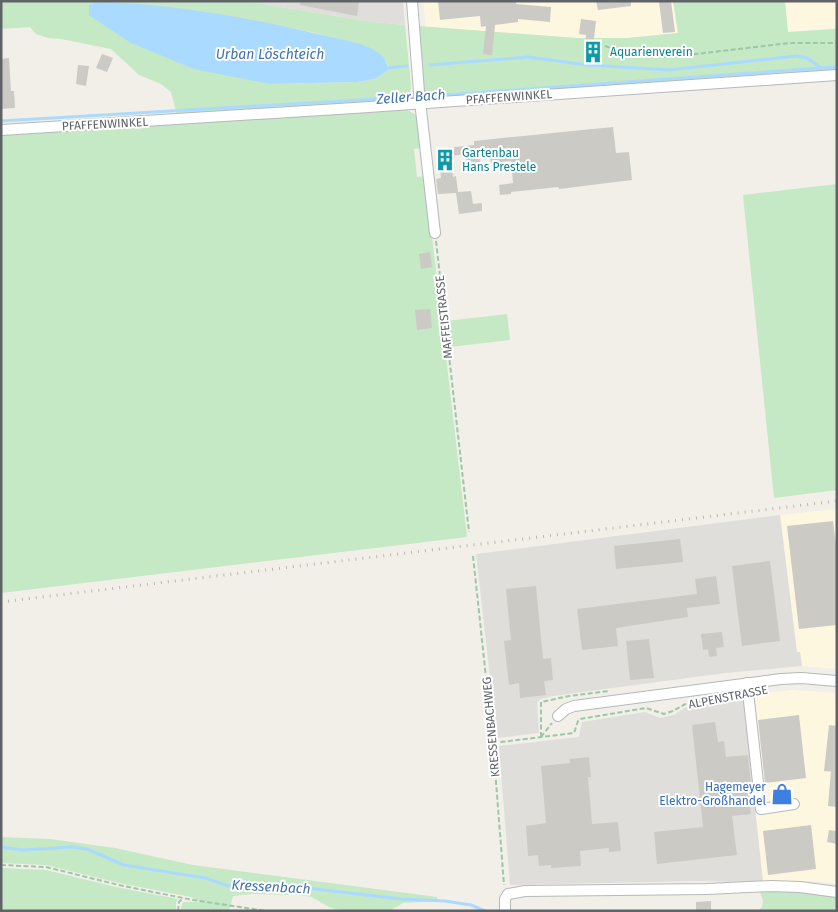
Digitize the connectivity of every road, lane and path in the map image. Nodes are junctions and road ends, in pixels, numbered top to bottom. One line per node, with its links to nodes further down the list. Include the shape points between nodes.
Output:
1 (412, 1): 5 (street)
2 (837, 43): 3 (path, via 790,43 651,57)
3 (605, 46)
4 (837, 75): 5 (street, PFAFFENWINKEL)
5 (420, 99): 6 (street, PFAFFENWINKEL); 7 (street)
6 (1, 130)
7 (435, 233): 8 (path, MAFFEISTRASSE)
8 (469, 532)
9 (473, 556): 14 (path, KRESSENBACHWEG)
10 (837, 681): 11 (street, ALPENSTRASSE, via 801,678)
11 (747, 687): 12 (street, ALPENSTRASSE, via 574,706 566,708); 13 (path, ALPENSTRASSE, via 721,700 687,703 664,714 646,708 580,719 574,733); 15 (street, via 762,809)
12 (558, 716): 13 (path)
13 (542, 737): 14 (path, ALPENSTRASSE)
14 (493, 743): 19 (path, KRESSENBACHWEG)
15 (794, 804)
16 (1, 865): 18 (path, via 46,867)
17 (837, 892): 19 (street, via 771,886 525,891 508,894)
18 (183, 898): 20 (path); 21 (path)
19 (504, 898): 22 (street)
20 (178, 911)
21 (266, 911)
22 (505, 911)

